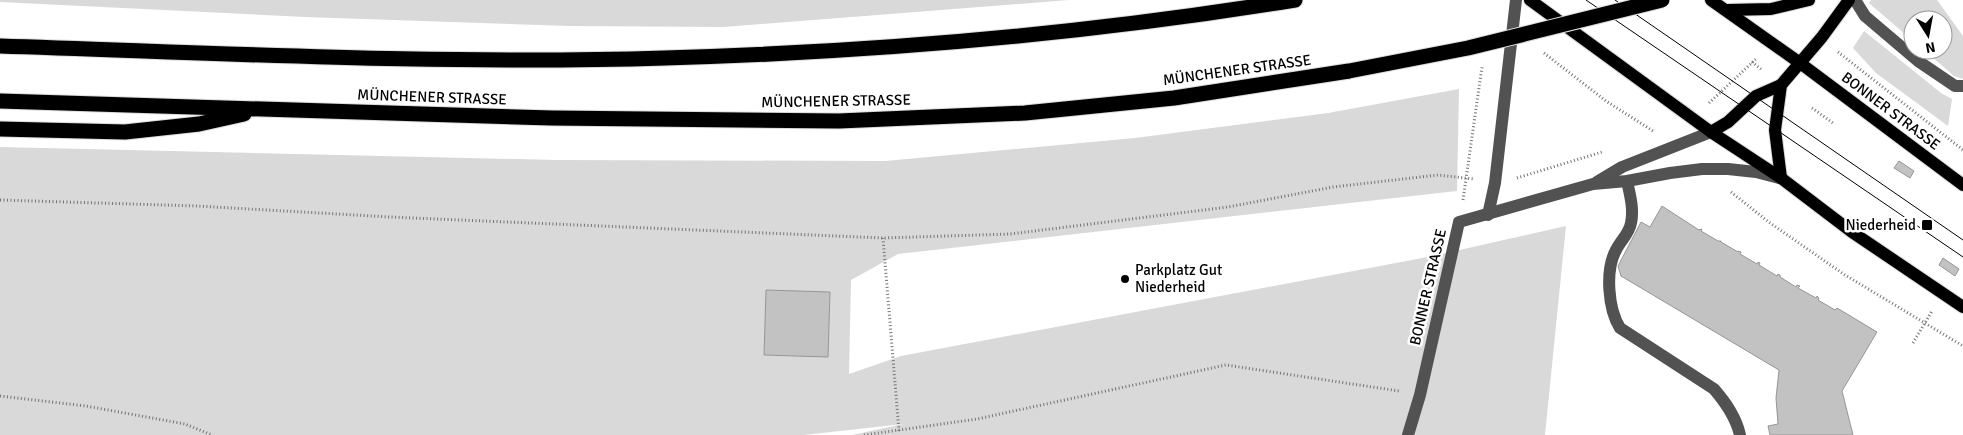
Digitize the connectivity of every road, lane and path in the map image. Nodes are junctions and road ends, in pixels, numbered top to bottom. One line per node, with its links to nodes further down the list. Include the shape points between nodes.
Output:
1 (1295, 0): 11 (highway, via 1039,35 864,49 664,58 440,59)
2 (1516, 0): 10 (street)
3 (1530, 0): 26 (main road, BONNER STRASSE)
4 (1662, 0): 23 (highway, MÜNCHENER STRASSE, bridge, via 1468,48 1349,71 1174,98 1025,113 839,121 552,118)
5 (1711, 0): 9 (main road, BONNER STRASSE)
6 (1809, 0): 9 (main road, via 1771,9)
7 (1849, 0): 16 (main road)
8 (1855, 0): 19 (street, via 1865,16 1918,61 1955,86)
9 (1727, 10): 16 (main road, BONNER STRASSE)
10 (1513, 29): 27 (path, via 1606,101 1655,133); 38 (street)
11 (0, 46)
12 (1762, 53): 15 (path)
13 (1841, 54): 29 (path)
14 (1483, 60): 30 (path)
15 (1752, 62): 17 (path); 20 (path)
16 (1800, 63): 18 (main road, BONNER STRASSE); 35 (main road, BONNER STRASSE)
17 (1763, 70)
18 (1780, 85): 26 (main road, BONNER STRASSE, via 1756,96 1728,122); 31 (main road, via 1775,130)
19 (1963, 86)
20 (1714, 98)
21 (0, 101): 23 (highway, MÜNCHENER STRASSE)
22 (1812, 108): 24 (path)
23 (266, 109): 25 (highway, via 199,124 125,132)
24 (1832, 123)
25 (0, 129)
26 (1711, 132): 31 (main road, BONNER STRASSE); 34 (street, BONNER STRASSE, via 1622,167)
27 (1647, 137)
28 (1607, 150): 32 (path)
29 (1963, 150)
30 (1466, 178): 39 (path); 40 (path, via 1438,175 1333,187 1228,207 1010,234)
31 (1781, 178): 33 (street, BONNER STRASSE, via 1756,172 1702,169); 41 (main road, BONNER STRASSE, via 1852,232)
32 (1512, 179)
33 (1627, 181): 34 (street, BONNER STRASSE); 52 (street, via 1632,206 1631,224 1626,237 1615,250 1610,266 1610,301 1614,318 1620,328 1714,390 1733,415)
34 (1594, 184): 38 (street, BONNER STRASSE)
35 (1963, 185)
36 (1727, 189): 43 (path, via 1770,224 1845,275)
37 (0, 200): 40 (path)
38 (1488, 215): 39 (street, BONNER STRASSE)
39 (1460, 222): 46 (street, BONNER STRASSE)
40 (883, 238): 48 (path)
41 (1942, 293): 42 (main road, BONNER STRASSE); 43 (path)
42 (1963, 307)
43 (1925, 322): 44 (path); 45 (path)
44 (1913, 343)
45 (1963, 346)
46 (1420, 395): 48 (path, via 1226,365 977,419); 51 (street, BONNER STRASSE)
47 (0, 396): 49 (path, via 86,406 184,424)
48 (899, 431): 50 (path)
49 (212, 435)
50 (864, 435)
51 (1408, 435)
52 (1740, 435)

